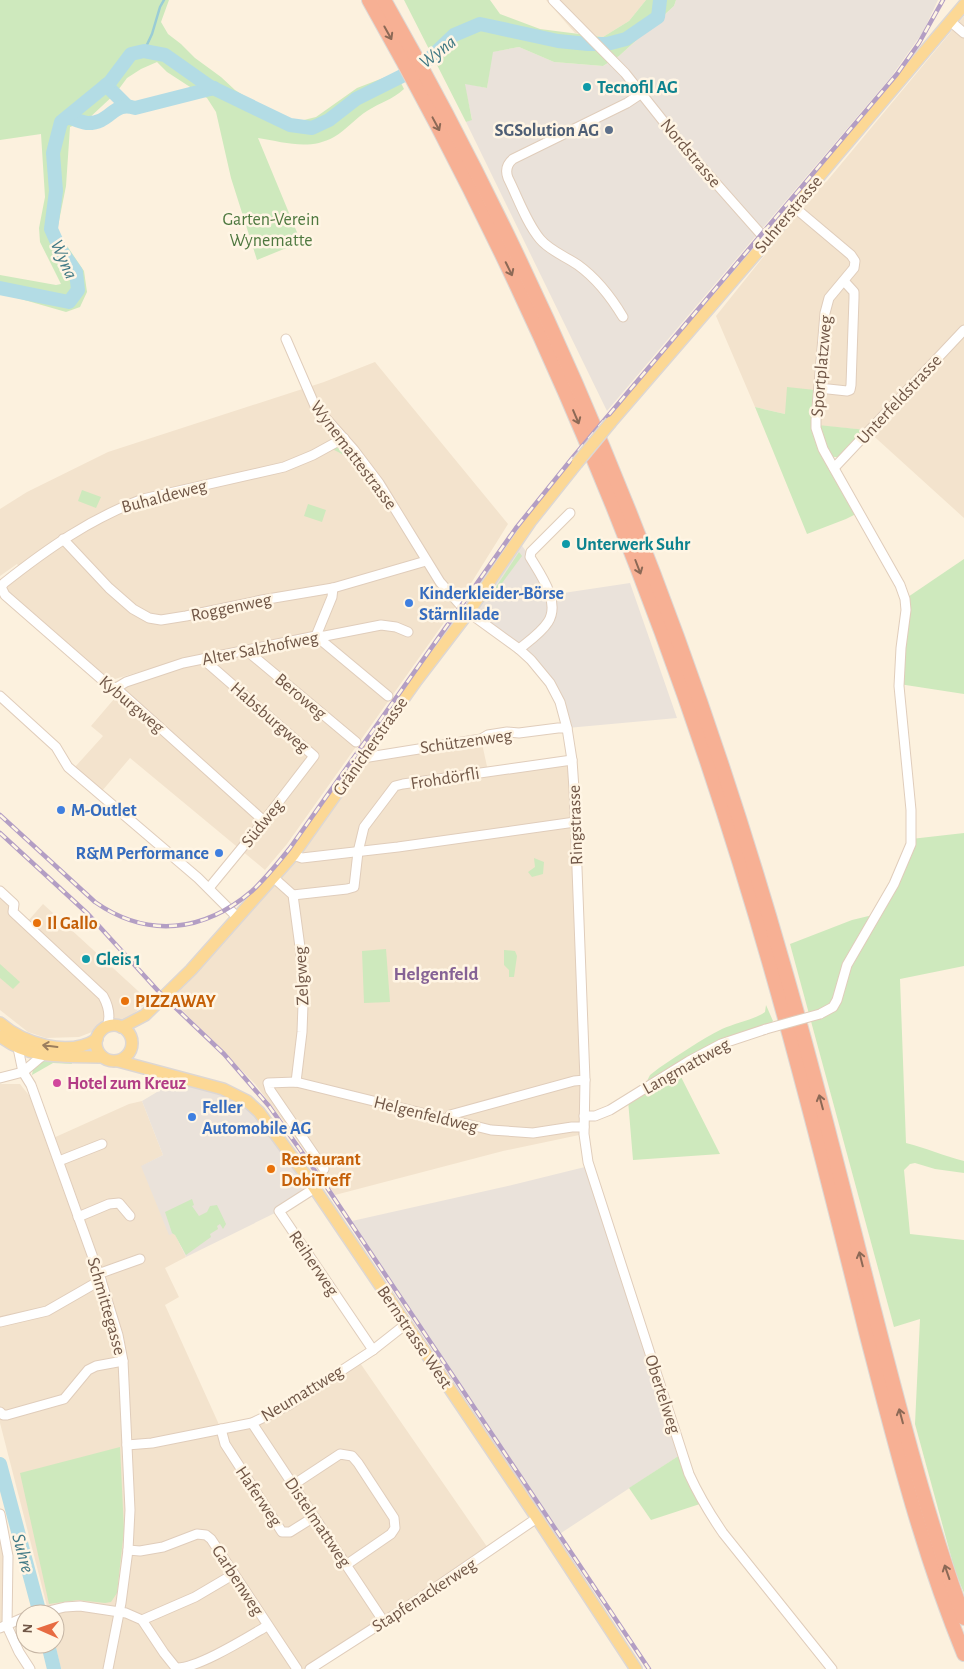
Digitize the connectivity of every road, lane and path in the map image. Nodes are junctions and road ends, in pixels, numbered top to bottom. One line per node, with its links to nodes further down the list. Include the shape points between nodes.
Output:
1 (369, 0): 7 (highway, one-way to 7)
2 (384, 0): 7 (highway)
3 (553, 0): 9 (street, Nordstrasse)
4 (964, 5): 5 (main road, Suhrerstrasse)
5 (950, 21): 6 (street); 10 (main road, Suhrerstrasse)
6 (964, 33)
7 (411, 62): 8 (highway)
8 (419, 77): 93 (highway, one-way to 8, via 909,1446 785,969 709,726 639,534 572,375 503,227); 99 (highway, one-way to 99, via 563,387 635,560 683,690 728,824 775,981 908,1489 936,1580)
9 (642, 93): 11 (street, Nordstrasse, via 683,146); 13 (street, via 513,159 506,170 540,239 593,278)
10 (794, 207): 11 (main road, Suhrerstrasse); 12 (street, Sportplatzweg, via 856,261)
11 (767, 241): 18 (main road, Suhrerstrasse, bridge)
12 (844, 281): 16 (street, Sportplatzweg, via 829,298 825,313); 16 (street, via 854,292 850,390)
13 (623, 317)
14 (964, 330): 19 (street, Unterfeldstrasse)
15 (286, 339): 17 (street, Wynemattestrasse, via 314,406)
16 (819, 388): 19 (street, Sportplatzweg, via 816,428)
17 (344, 438): 21 (street, Buhaldeweg, via 284,467 143,499 98,518); 22 (street, Wynemattestrasse, via 390,500)
18 (577, 463): 25 (main road, Gränicherstrasse, via 530,522)
19 (834, 468): 48 (street, Sportplatzweg, via 905,599 899,684 912,825 902,868 848,965 837,1000 827,1012)
20 (570, 513): 28 (street, via 531,552 530,557 550,595 552,612 543,628)
21 (63, 539): 23 (street, Buhaldeweg); 24 (street, Roggenweg, via 124,602 149,618 171,619)
22 (426, 561): 24 (street, Roggenweg); 25 (street, Wynemattestrasse)
23 (0, 587): 31 (street, Kyburgweg, via 4,595 107,684)
24 (333, 588): 27 (street)
25 (468, 613): 28 (street, Ringstrasse); 36 (main road, Gränicherstrasse)
26 (408, 632): 27 (street, Alter Salzhofweg, via 381,624)
27 (316, 636): 29 (street, Alter Salzhofweg); 33 (street)
28 (519, 649): 34 (street, Ringstrasse, via 550,683 560,702)
29 (246, 650): 30 (street, Alter Salzhofweg); 35 (street, Beroweg)
30 (203, 659): 31 (street, Alter Salzhofweg, via 126,682); 37 (street, Habsburgweg)
31 (116, 688): 39 (street, Kyburgweg)
32 (0, 696): 44 (street, via 56,747 68,767)
33 (388, 696)
34 (567, 728): 36 (street, Schützenweg, via 507,732 481,739 369,757); 38 (street, Ringstrasse)
35 (356, 742)
36 (364, 755): 42 (main road, Gränicherstrasse)
37 (314, 756): 39 (street, Südweg)
38 (572, 760): 40 (street, Ringstrasse); 41 (street, Frohdörfli, via 395,786 364,827)
39 (264, 821): 44 (street, Südweg)
40 (575, 822): 41 (street); 63 (street, Ringstrasse)
41 (358, 852): 42 (street, via 302,858); 46 (street, Frohdörfli, via 354,887)
42 (293, 855): 43 (main road, Gränicherstrasse)
43 (274, 878): 46 (street); 47 (main road, Gränicherstrasse)
44 (208, 888): 47 (street)
45 (0, 891): 52 (street, via 14,904 13,912 103,996 109,1018)
46 (292, 895): 64 (street, Zelgweg, via 304,977)
47 (237, 917): 49 (main road, Gränicherstrasse, via 191,970)
48 (820, 1014): 65 (street, Langmattweg, bridge, via 721,1044 610,1110)
49 (145, 1015): 51 (main road, Gränicherstrasse); 55 (main road, Gränicherstrasse)
50 (0, 1022): 54 (main road, one-way to 50, via 75,1047 35,1044)
51 (121, 1026): 52 (main road); 55 (main road, via 129,1032)
52 (107, 1027): 54 (main road)
53 (0, 1036): 56 (main road)
54 (97, 1039): 58 (main road)
55 (132, 1044): 59 (main road, via 128,1055); 60 (main road)
56 (18, 1048): 57 (main road); 61 (street, Schmittegasse)
57 (42, 1056): 58 (main road); 61 (street)
58 (102, 1057): 59 (main road)
59 (118, 1061): 60 (main road, Bernstrasse West)
60 (145, 1068): 71 (main road, Bernstrasse West, via 209,1084 247,1101)
61 (23, 1072): 62 (street); 69 (street, Schmittegasse, via 31,1085)
62 (0, 1078)
63 (585, 1080): 65 (street, Obertelweg); 66 (street, via 450,1115)
64 (296, 1082): 66 (street, Helgenfeldweg); 70 (street, Helgenfeldweg, via 268,1083)
65 (584, 1116): 67 (street, Obertelweg)
66 (448, 1120): 67 (street, Helgenfeldweg, via 514,1133)
67 (584, 1127): 105 (street, Obertelweg, via 588,1162 696,1490 723,1533)
68 (102, 1144): 69 (street)
69 (59, 1161): 73 (street, Schmittegasse)
70 (324, 1169)
71 (315, 1188): 77 (main road, Bernstrasse West); 78 (street, Reiherweg, via 279,1211)
72 (130, 1216): 73 (street, via 119,1203)
73 (78, 1217): 75 (street, Schmittegasse)
74 (140, 1259): 75 (street)
75 (100, 1277): 76 (street, via 47,1310); 79 (street, Schmittegasse)
76 (0, 1322)
77 (406, 1324): 78 (street, Neumattweg); 87 (main road, Bernstrasse West)
78 (373, 1350): 81 (street, Neumattweg, via 289,1405)
79 (123, 1361): 80 (street, via 88,1370 64,1399 7,1415); 83 (street, Schmittegasse)
80 (0, 1412)
81 (252, 1423): 82 (street, Neumattweg); 84 (street, Distelmattweg)
82 (221, 1429): 83 (street, Neumattweg); 86 (street, Haferweg, via 225,1444 282,1532 290,1532)
83 (128, 1445): 88 (street, Schmittegasse)
84 (293, 1485): 86 (street, Distelmattweg); 89 (street, via 340,1454 352,1456 358,1463 394,1518 396,1528)
85 (0, 1514): 98 (street, via 8,1556)
86 (314, 1517): 89 (street, Distelmattweg)
87 (537, 1518): 96 (street, Stapfenackerweg); 104 (main road, Bernstrasse West)
88 (128, 1550): 90 (street, Garbenweg, via 164,1547 202,1534 211,1540); 92 (street, Schmittegasse)
89 (346, 1565): 96 (street, Distelmattweg)
90 (234, 1574): 95 (street, via 195,1597); 97 (street, Garbenweg)
91 (65, 1607): 92 (street)
92 (118, 1612): 95 (street); 101 (street, Schmittegasse)
93 (964, 1618)
94 (15, 1620): 98 (street)
95 (142, 1620): 97 (street, via 164,1653 176,1668 181,1669 189,1668)
96 (384, 1622): 103 (street, Stapfenackerweg)
97 (267, 1626): 102 (street, Garbenweg)
98 (4, 1627): 100 (street)
99 (964, 1654)
100 (30, 1669)
101 (108, 1669)
102 (297, 1669)
103 (310, 1669)
104 (636, 1669)
105 (832, 1669)

